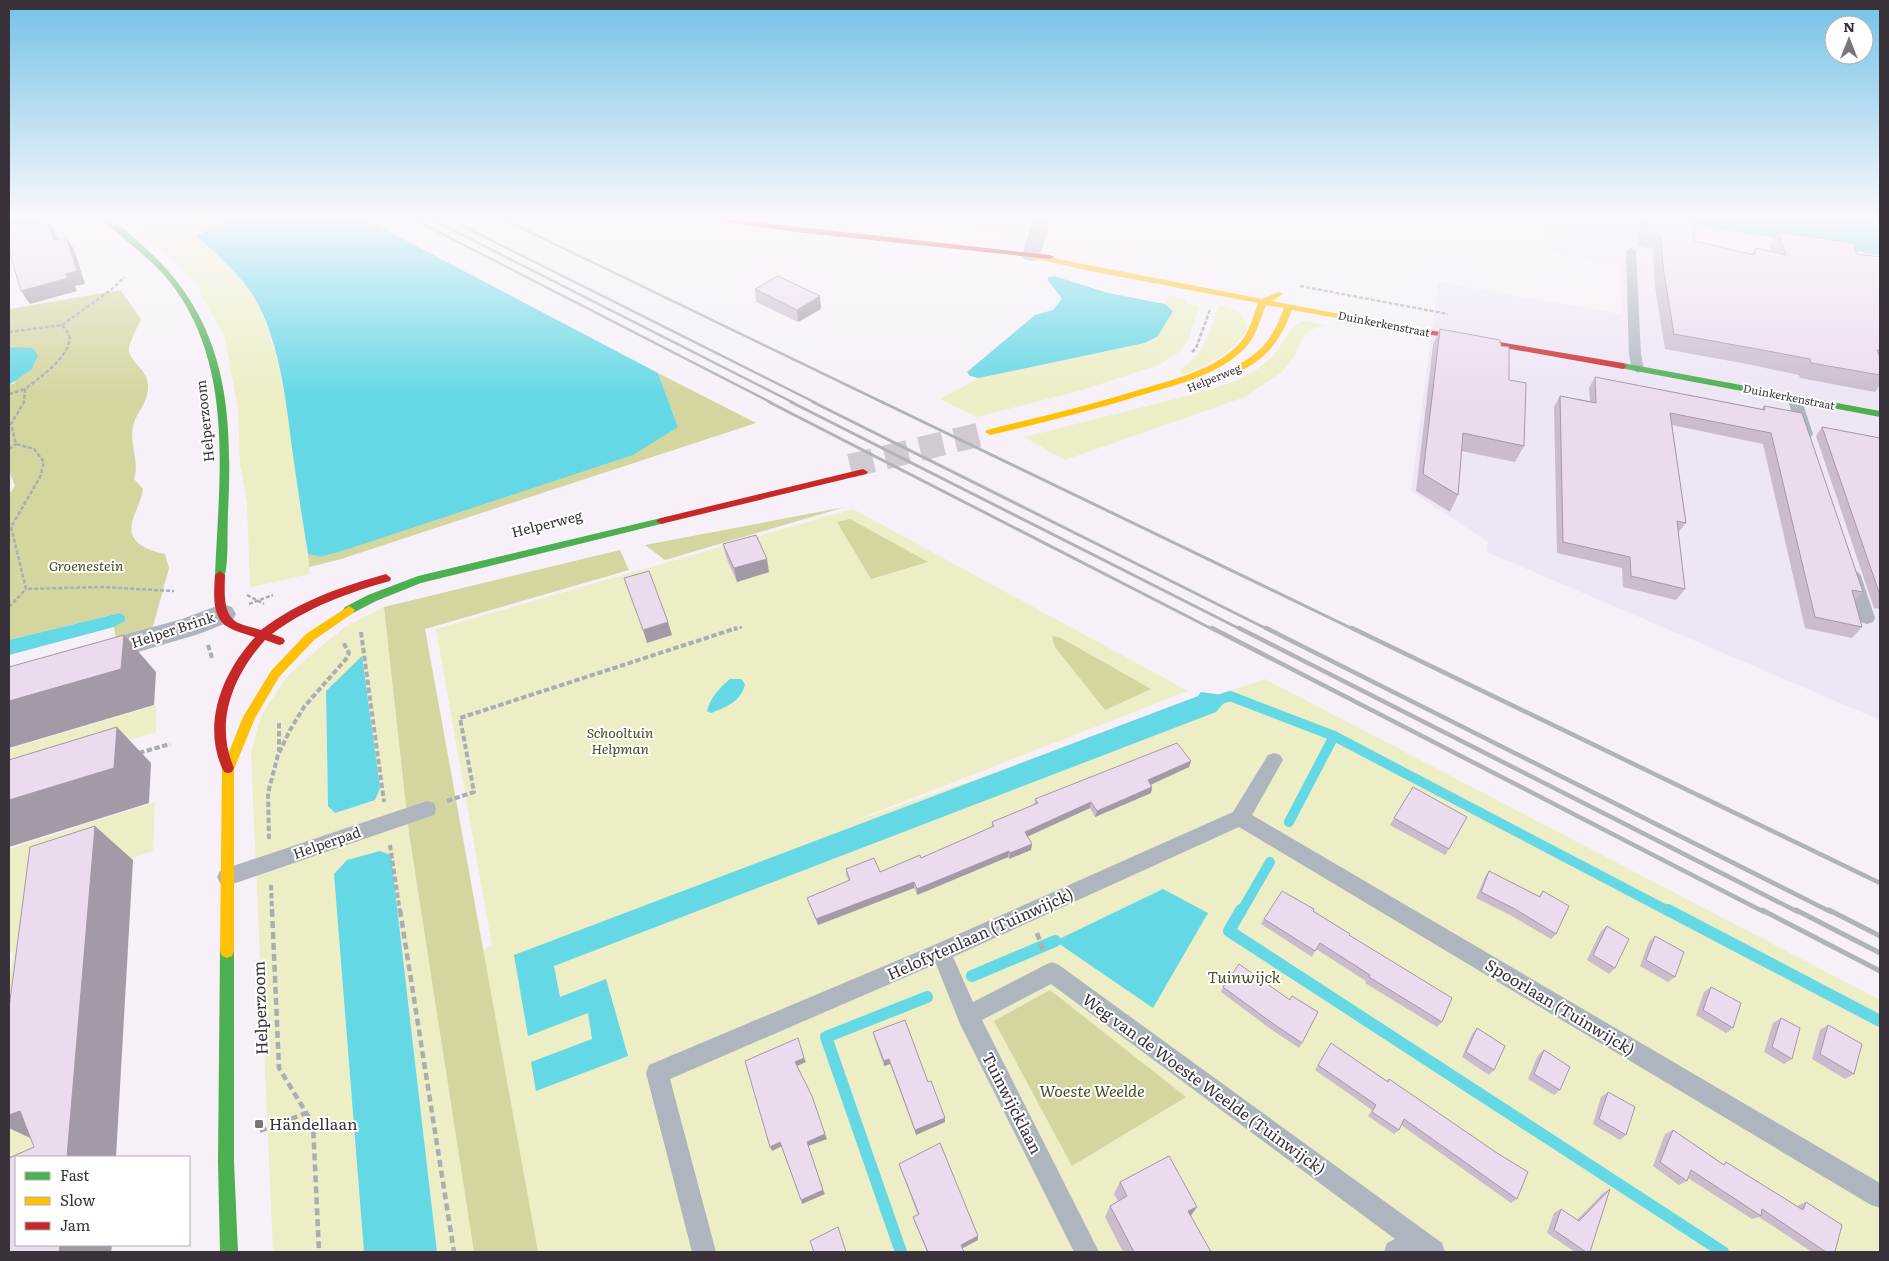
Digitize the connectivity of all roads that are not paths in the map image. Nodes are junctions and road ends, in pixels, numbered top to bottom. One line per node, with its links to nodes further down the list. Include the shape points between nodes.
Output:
1 (171, 278): 24 (street, Helperzoom, via 194,311 209,348 220,390 225,438 220,579)
2 (1136, 278): 9 (street, Duinkerkenstraat)
3 (1197, 278): 5 (street)
4 (1633, 278): 13 (lane)
5 (1210, 280)
6 (1254, 288): 7 (street)
7 (1280, 293): 8 (street); 9 (street); 10 (street)
8 (1299, 296)
9 (1263, 302): 10 (street, Duinkerkenstraat); 18 (street, Helperweg, via 1248,340 1231,356 1205,371 1075,412)
10 (1289, 306): 12 (street, Duinkerkenstraat); 14 (street, Helperweg, via 1281,329 1266,350 1248,364)
11 (1412, 317): 12 (street, Duinkerkenstraat)
12 (1520, 347): 13 (street, Duinkerkenstraat)
13 (1638, 369): 16 (street, Duinkerkenstraat)
14 (1221, 377)
15 (1204, 384): 19 (street, Helperweg)
16 (1794, 398): 17 (street, Duinkerkenstraat); 20 (lane)
17 (1880, 414)
18 (990, 432)
19 (1000, 439)
20 (1809, 444)
21 (850, 466): 26 (street, Helperweg, via 365,583 309,603)
22 (863, 472): 27 (street, Helperweg, via 418,580 358,605)
23 (1849, 563): 25 (lane)
24 (222, 614): 26 (street, via 231,624); 28 (street, Helper Brink, via 189,627)
25 (1867, 618)
26 (262, 636): 27 (street); 30 (street, via 233,673 222,697 219,747)
27 (298, 648): 30 (street, via 266,684 240,733)
28 (73, 660)
29 (1274, 760): 32 (lane)
30 (228, 769): 33 (street)
31 (426, 808): 33 (lane, Helperpad)
32 (1240, 818): 34 (lane, Helofytenlaan (Tuinwijck)); 36 (lane, Spoorlaan (Tuinwijck))
33 (227, 877): 38 (street)
34 (940, 952): 35 (lane, Tuinwijcklaan); 39 (lane, Helofytenlaan (Tuinwijck), via 657,1074)
35 (968, 1016): 37 (lane, Weg van de Woeste Weelde (Tuinwijck), via 1052,972); 40 (lane, Tuinwijcklaan)
36 (1880, 1196)
37 (1415, 1248)
38 (228, 1252)
39 (704, 1252)
40 (1087, 1252)

